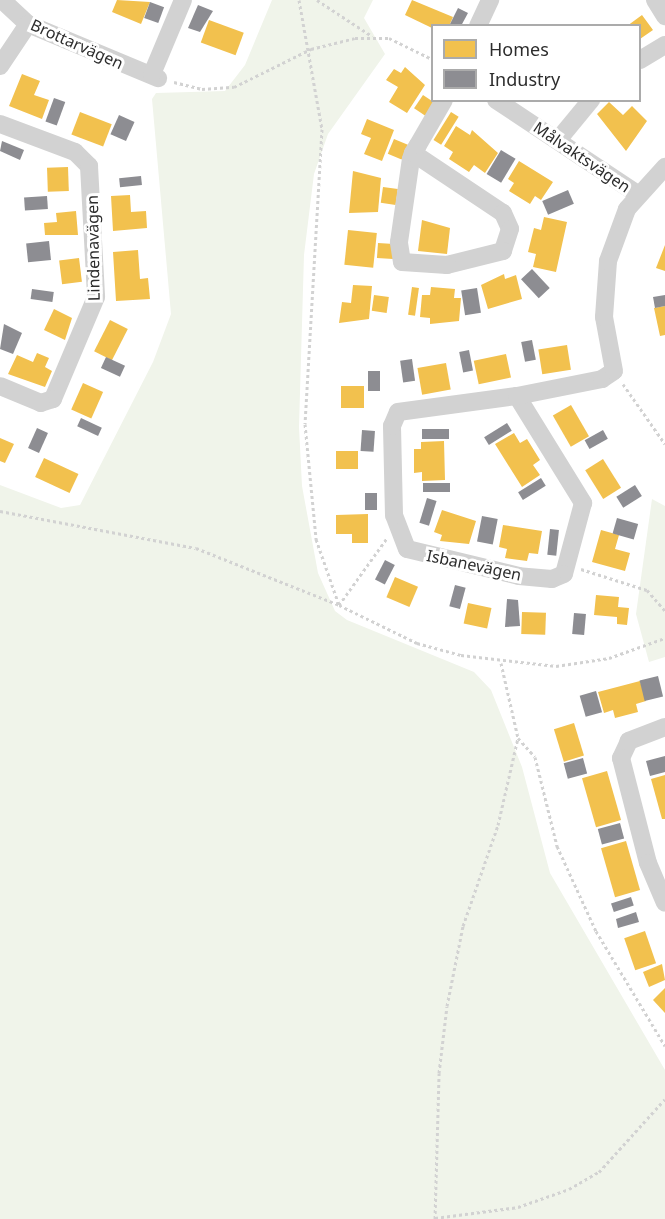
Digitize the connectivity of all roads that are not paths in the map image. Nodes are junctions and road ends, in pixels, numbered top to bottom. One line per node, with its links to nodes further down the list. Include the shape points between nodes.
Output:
1 (2, 0): 6 (street, Brottarvägen)
2 (183, 0): 6 (street, Brottarvägen, via 155,76)
3 (490, 0): 7 (street)
4 (655, 0): 5 (street)
5 (665, 16)
6 (28, 24): 10 (street)
7 (479, 24)
8 (665, 45): 9 (street)
9 (641, 59)
10 (0, 66)
11 (443, 102): 16 (street)
12 (499, 102): 15 (street, Målvaktsvägen)
13 (589, 102): 15 (street)
14 (0, 124): 19 (street, Lindenavägen, via 75,152 88,165 96,297 53,399 41,403)
15 (558, 140): 18 (street, Målvaktsvägen)
16 (413, 153): 16 (street, via 399,242 402,262 447,266 503,250 510,229 503,213)
17 (665, 167): 18 (street)
18 (636, 193): 20 (street, via 615,236 604,287 614,371 602,379)
19 (0, 386)
20 (517, 396): 20 (street, Isbanevägen, via 584,503 570,566 552,579 519,576 416,553 397,532 392,426 398,412)
21 (665, 727): 22 (street, via 628,741 621,758 648,863)
22 (665, 903)

